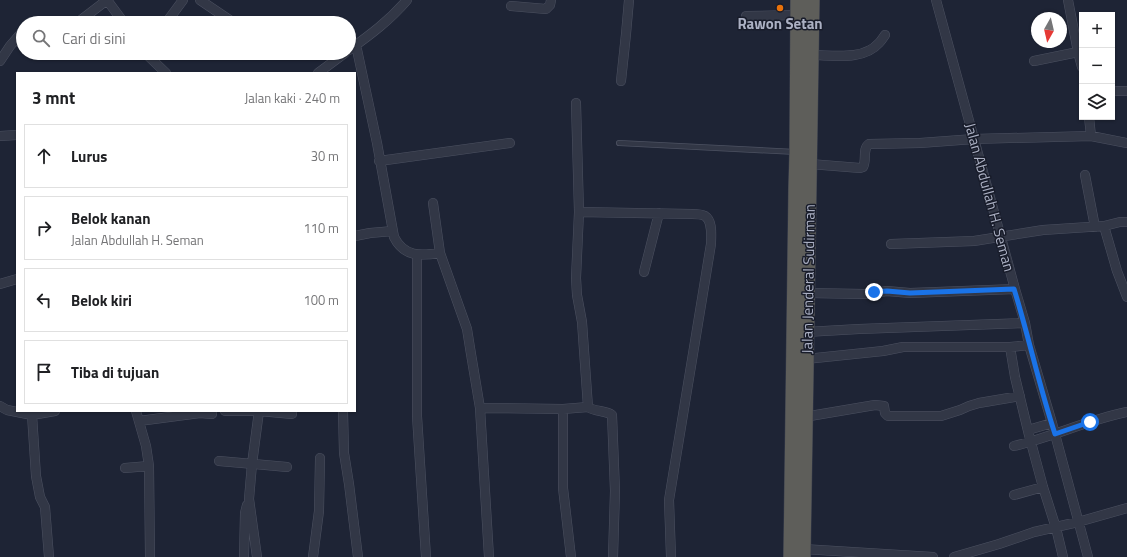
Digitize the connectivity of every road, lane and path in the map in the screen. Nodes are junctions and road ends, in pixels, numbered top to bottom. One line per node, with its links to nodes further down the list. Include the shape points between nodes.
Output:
1 (107, 0): 12 (street); 13 (street)
2 (183, 0): 14 (street)
3 (200, 0): 15 (street)
4 (407, 0): 20 (street, via 375,31)
5 (551, 0): 11 (street, via 546,9)
6 (629, 0): 31 (street)
7 (798, 0): 17 (highway, Jalan Jenderal Sudirman)
8 (812, 0): 22 (highway, Jalan Jenderal Sudirman)
9 (936, 0): 39 (street, Jalan Abdullah H. Seman)
10 (1068, 0): 21 (street)
11 (511, 6)
12 (86, 16)
13 (119, 16)
14 (171, 16)
15 (224, 16)
16 (746, 16): 17 (street)
17 (798, 16): 43 (highway, Jalan Jenderal Sudirman)
18 (885, 35): 22 (street, via 871,50 859,54)
19 (16, 39): 27 (street)
20 (356, 45)
21 (1078, 52): 23 (street); 28 (street)
22 (811, 55): 45 (highway, Jalan Jenderal Sudirman)
23 (1079, 56)
24 (152, 60): 29 (street)
25 (336, 60): 30 (street)
26 (355, 60): 44 (street)
27 (0, 61)
28 (1034, 61)
29 (165, 72)
30 (319, 72)
31 (621, 81)
32 (1115, 91): 33 (street)
33 (1127, 91)
34 (576, 103): 48 (street)
35 (1089, 120): 38 (street)
36 (16, 135): 37 (street)
37 (0, 136)
38 (1091, 136): 39 (street); 42 (street)
39 (974, 139): 45 (street, via 869,144 865,148 865,165 860,168); 55 (street, Jalan Abdullah H. Seman)
40 (619, 142): 43 (lane)
41 (510, 143): 44 (street)
42 (1127, 143)
43 (798, 152): 50 (highway, Jalan Jenderal Sudirman)
44 (379, 160): 53 (street)
45 (810, 164): 50 (highway, Jalan Jenderal Sudirman)
46 (1085, 175): 52 (street)
47 (433, 204): 57 (street)
48 (579, 212): 49 (street); 72 (street, via 576,278)
49 (659, 213): 59 (street); 116 (street, via 702,215 708,218 711,228 711,244 669,500)
50 (802, 218): 63 (highway, Jalan Jenderal Sudirman); 105 (highway, Jalan Jenderal Sudirman)
51 (1127, 222): 52 (street)
52 (1100, 226): 55 (street, via 1043,230); 64 (street)
53 (393, 231): 54 (street); 58 (street, via 403,249)
54 (356, 236)
55 (1001, 237): 56 (street, via 974,241); 62 (street, Jalan Abdullah H. Seman)
56 (890, 244)
57 (440, 254): 58 (street); 73 (street, via 467,329)
58 (418, 256): 112 (street, via 417,416)
59 (644, 272)
60 (16, 279): 61 (street)
61 (0, 284)
62 (1014, 289): 63 (street, via 910,293 887,291 865,294); 65 (street, Jalan Abdullah H. Seman)
63 (807, 293): 66 (highway, Jalan Jenderal Sudirman)
64 (1127, 297)
65 (1025, 323): 66 (street); 67 (street, Jalan Abdullah H. Seman)
66 (806, 332): 69 (highway, Jalan Jenderal Sudirman)
67 (1029, 345): 68 (street); 88 (street, Jalan Abdullah H. Seman)
68 (1010, 347): 69 (street, via 903,347); 70 (street)
69 (806, 359): 86 (highway, Jalan Jenderal Sudirman)
70 (1020, 396): 86 (street, via 979,403 941,416 888,416 884,406 875,405); 89 (street)
71 (0, 406): 75 (street)
72 (588, 406): 74 (street); 115 (street, via 613,416)
73 (480, 408): 74 (street); 113 (street)
74 (563, 409): 114 (street, via 563,488)
75 (16, 412)
76 (17, 412): 85 (street)
77 (49, 412): 85 (street)
78 (136, 412): 87 (street)
79 (259, 412): 95 (street)
80 (270, 412): 84 (street)
81 (343, 412): 111 (street, via 344,453)
82 (1127, 412): 90 (street, via 1107,416)
83 (212, 414): 87 (street)
84 (292, 414)
85 (32, 415): 106 (street, via 36,476 40,497 45,507)
86 (804, 417): 105 (highway, Jalan Jenderal Sudirman)
87 (139, 421): 96 (street)
88 (1052, 423): 89 (street); 90 (street, Jalan Abdullah H. Seman)
89 (1028, 430): 91 (street)
90 (1055, 434): 91 (street); 103 (street, Jalan Abdullah H. Seman)
91 (1031, 442): 92 (street); 99 (street)
92 (1014, 446)
93 (320, 458): 110 (street, via 319,511)
94 (219, 461): 95 (street)
95 (252, 464): 97 (street); 101 (street)
96 (149, 466): 98 (street); 107 (street)
97 (287, 467)
98 (125, 468)
99 (1043, 487): 100 (street); 104 (street)
100 (1014, 495)
101 (249, 499): 108 (street, via 245,513); 109 (street)
102 (1127, 508): 103 (street)
103 (1078, 522): 104 (street); 120 (street, Jalan Abdullah H. Seman)
104 (1056, 528): 118 (street, via 1034,532); 119 (street)
105 (799, 554): 117 (street)
106 (49, 557)
107 (150, 557)
108 (244, 557)
109 (257, 557)
110 (313, 557)
111 (358, 557)
112 (426, 557)
113 (489, 557)
114 (571, 557)
115 (613, 557)
116 (671, 557)
117 (933, 557)
118 (954, 557)
119 (1063, 557)
120 (1088, 557)

